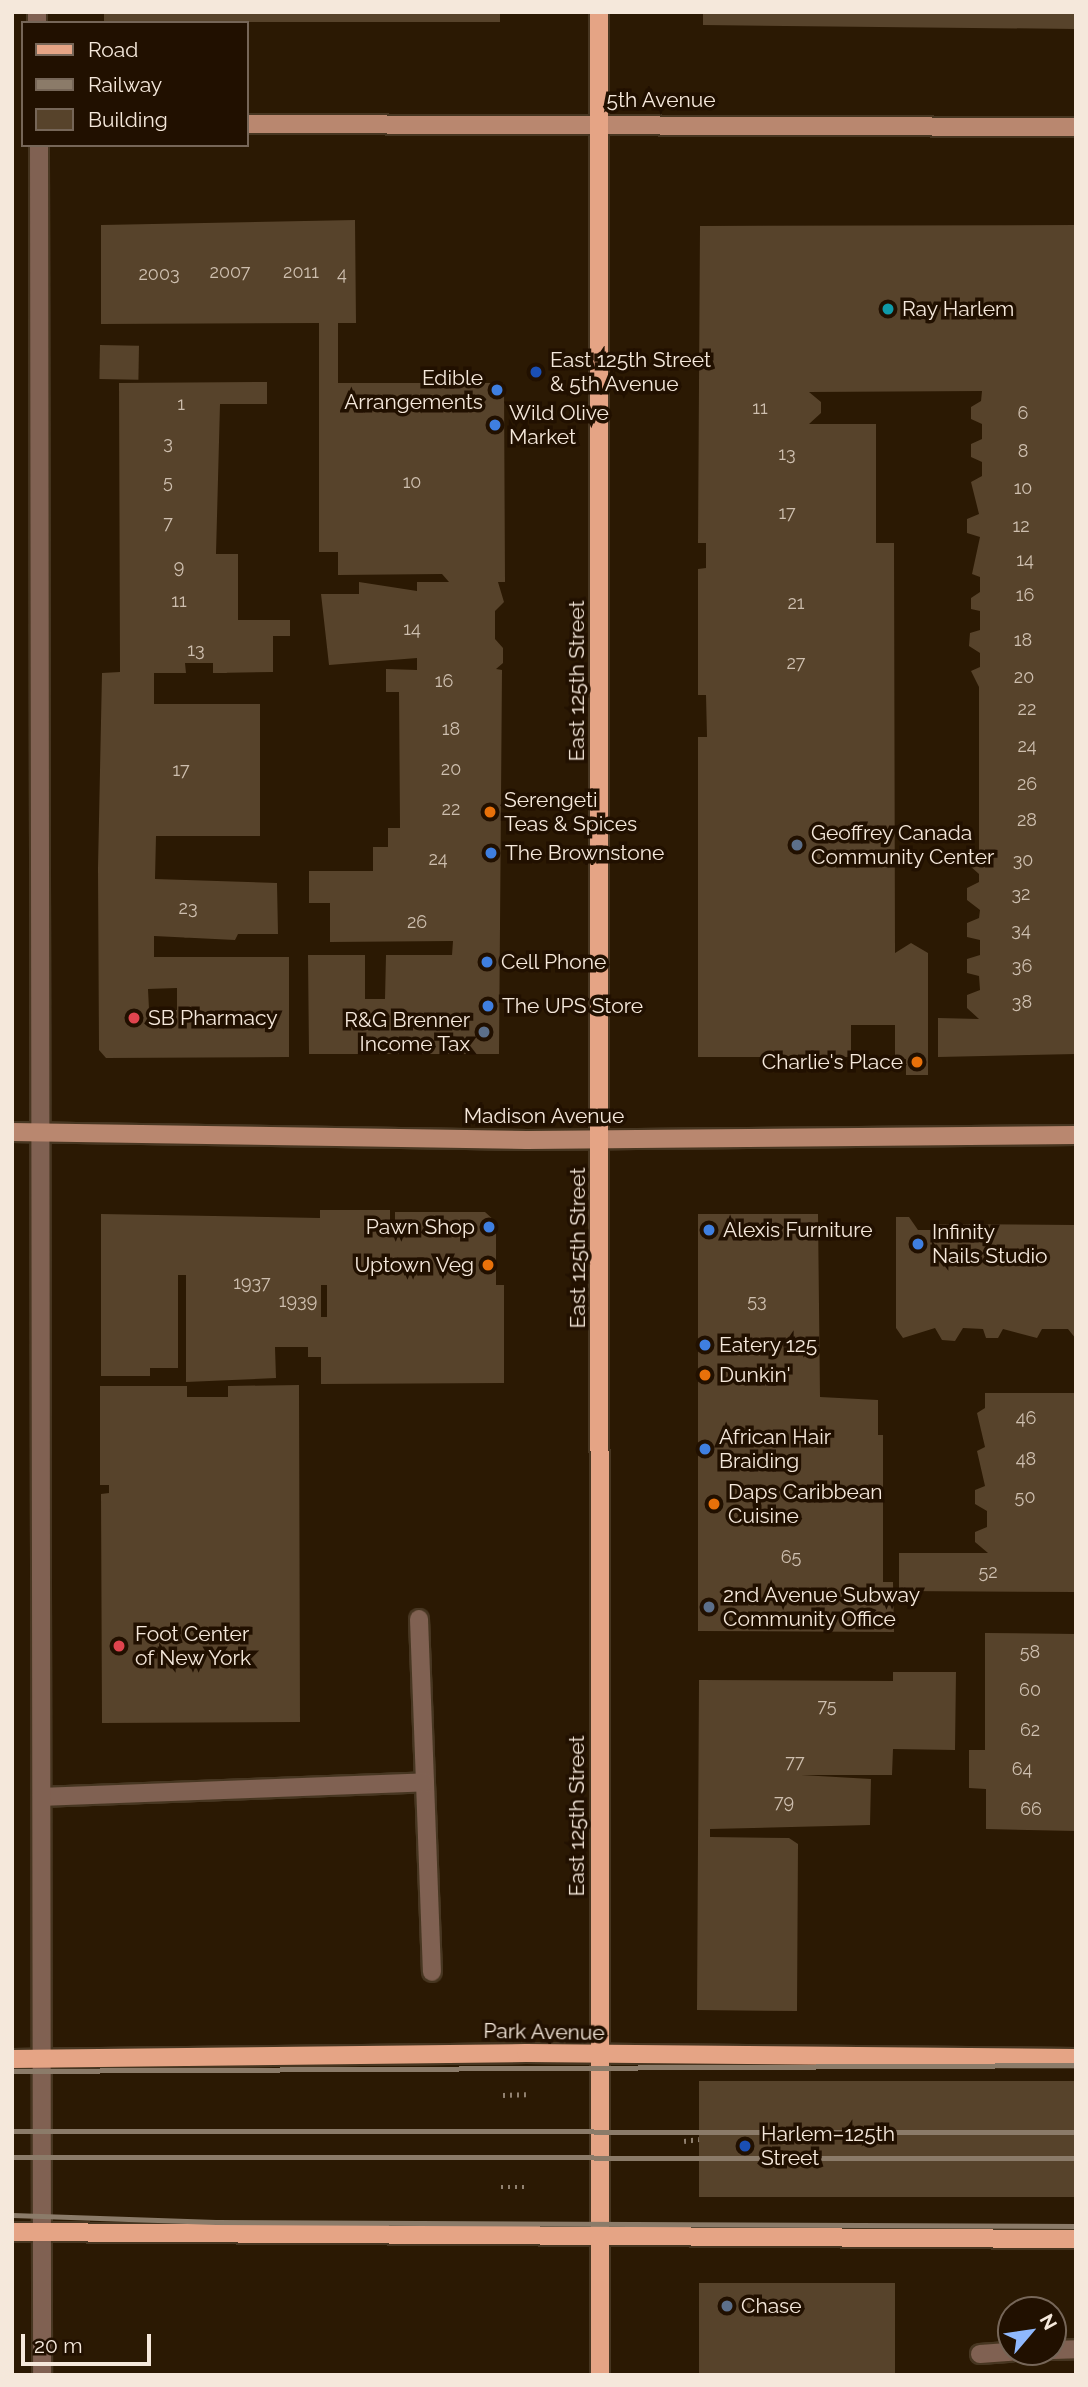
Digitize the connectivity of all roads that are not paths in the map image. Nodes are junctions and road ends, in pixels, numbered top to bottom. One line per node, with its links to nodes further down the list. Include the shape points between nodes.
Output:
1 (599, 12): 2 (main road, East 125th Street)
2 (599, 122): 3 (main road, 5th Avenue); 4 (main road, 5th Avenue); 9 (main road, East 125th Street)
3 (248, 124)
4 (1076, 127)
5 (39, 147): 7 (street)
6 (12, 1132): 7 (main road, Madison Avenue)
7 (41, 1134): 9 (main road, Madison Avenue); 12 (street)
8 (1076, 1135): 9 (main road, Madison Avenue)
9 (602, 1139): 14 (main road, East 125th Street)
10 (419, 1619): 11 (street)
11 (425, 1782): 12 (street); 13 (street)
12 (42, 1797): 15 (street)
13 (432, 1972)
14 (600, 2055): 15 (main road, Park Avenue); 16 (main road, Park Avenue); 21 (main road, East 125th Street)
15 (43, 2058): 17 (main road, Park Avenue); 19 (street)
16 (1076, 2058)
17 (12, 2059)
18 (12, 2232): 19 (main road)
19 (43, 2233): 21 (main road); 24 (street)
20 (1076, 2239): 21 (main road)
21 (601, 2240): 25 (main road, East 125th Street)
22 (997, 2353): 23 (street)
23 (980, 2354)
24 (42, 2375)
25 (600, 2375)

